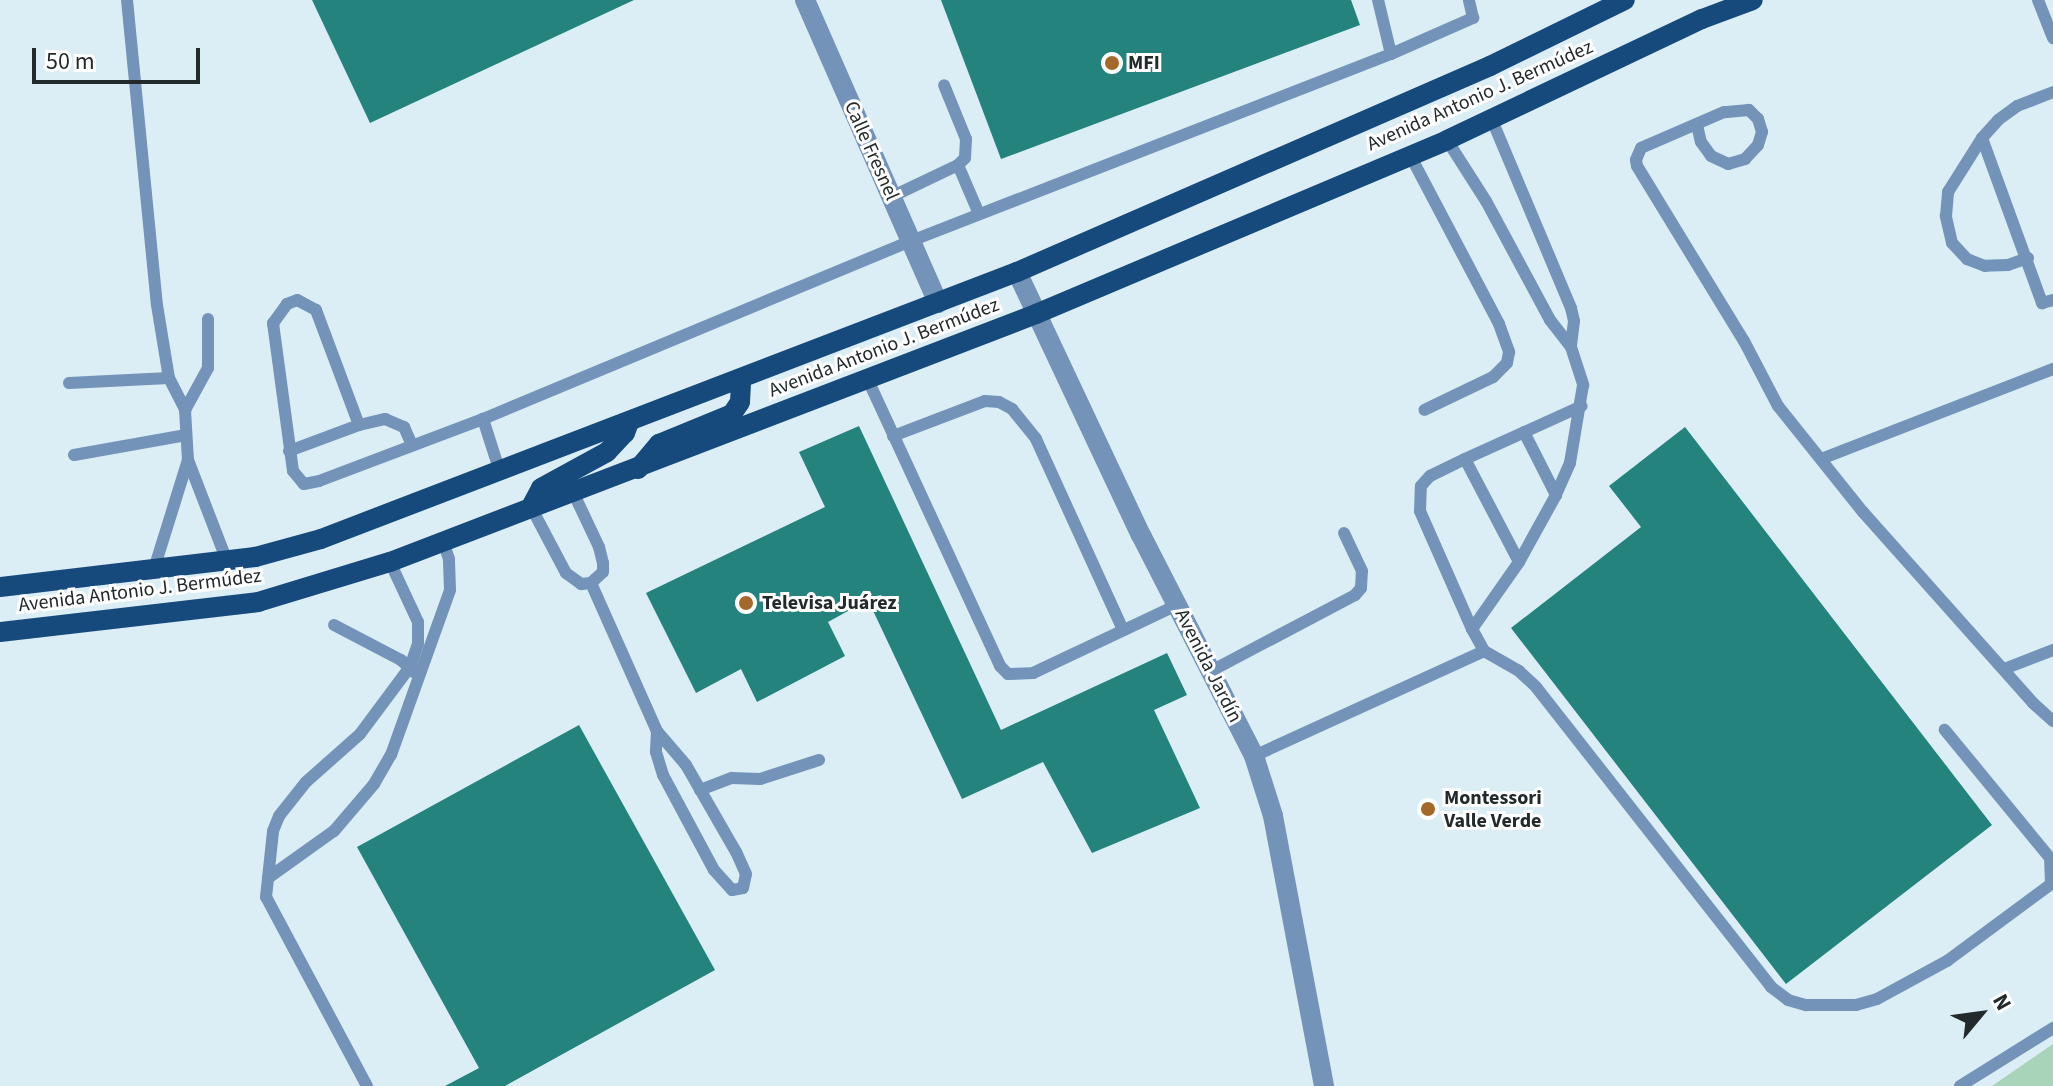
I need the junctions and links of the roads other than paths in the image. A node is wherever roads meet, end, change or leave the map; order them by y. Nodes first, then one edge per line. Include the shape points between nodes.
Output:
1 (127, 0) edge
2 (805, 0) edge
3 (1378, 0) edge
4 (1469, 0) edge
5 (1625, 0) edge
6 (1753, 0) edge
7 (2038, 0) edge
8 (2053, 38) edge
9 (1391, 54) junction
10 (944, 85) dead end
11 (2053, 92) edge
12 (1492, 120) junction
13 (1697, 125) junction
14 (1982, 138) junction
15 (1447, 140) junction
16 (1410, 155) junction
17 (958, 165) junction
18 (891, 197) junction
19 (979, 214) junction
20 (911, 241) junction
21 (2028, 258) junction
22 (1017, 272) junction
23 (2053, 300) edge
24 (938, 303) junction
25 (1036, 314) junction
26 (208, 319) dead end
27 (1571, 347) junction
28 (2053, 369) edge
29 (169, 378) junction
30 (741, 380) junction
31 (868, 380) junction
32 (69, 383) dead end
33 (1582, 406) junction
34 (185, 410) junction
35 (1424, 410) dead end
36 (483, 419) junction
37 (629, 422) junction
38 (359, 425) junction
39 (1524, 432) junction
40 (186, 435) junction
41 (893, 436) junction
42 (412, 445) junction
43 (289, 451) junction
44 (74, 455) dead end
45 (1465, 459) junction
46 (1821, 459) junction
47 (188, 460) junction
48 (638, 469) junction
49 (500, 472) junction
50 (573, 492) junction
51 (1556, 495) junction
52 (531, 507) junction
53 (1344, 533) dead end
54 (443, 542) junction
55 (227, 561) junction
56 (390, 562) junction
57 (1519, 562) junction
58 (154, 569) junction
59 (591, 583) junction
60 (0, 587) edge
61 (1177, 605) junction
62 (334, 625) dead end
63 (1472, 629) junction
64 (1123, 630) junction
65 (0, 632) edge
66 (2053, 650) edge
67 (1484, 651) junction
68 (410, 667) junction
69 (2004, 669) junction
70 (1211, 671) junction
71 (419, 679) junction
72 (2053, 721) edge
73 (1945, 730) dead end
74 (657, 731) junction
75 (1254, 756) junction
76 (819, 760) dead end
77 (700, 790) junction
78 (268, 878) junction
79 (2053, 1028) edge
80 (367, 1086) edge
81 (1324, 1086) edge
82 (1960, 1086) edge

1 - 29 lane
2 - 18 street, Calle Fresnel
3 - 9 lane
4 - 9 lane via 1473,18
5 - 22 main road, Avenida Antonio J. Bermúdez via 1490,66
6 - 12 main road, Avenida Antonio J. Bermúdez via 1702,19
7 - 8 lane
9 - 19 lane
10 - 17 lane via 966,139 965,158
11 - 14 lane via 2017,106
12 - 15 main road, Avenida Antonio J. Bermúdez
12 - 27 lane via 1571,308
13 - 13 lane via 1711,156 1728,164 1745,159 1762,132 1749,110
13 - 46 lane via 1641,148 1637,166 1778,406
14 - 21 lane
14 - 21 lane via 1948,192 1952,243 1967,259 1985,266
15 - 16 main road, Avenida Antonio J. Bermúdez
15 - 27 lane via 1550,320
16 - 25 main road, Avenida Antonio J. Bermúdez
16 - 35 lane via 1509,352 1507,363 1493,377
17 - 18 lane
17 - 19 lane
18 - 20 street, Calle Fresnel
19 - 20 lane
20 - 24 street, Calle Fresnel
20 - 36 lane
21 - 23 lane via 2042,303
22 - 24 main road, Avenida Antonio J. Bermúdez
22 - 25 street, Avenida Jardín
24 - 30 main road, Avenida Antonio J. Bermúdez
25 - 31 main road, Avenida Antonio J. Bermúdez
25 - 61 street, Avenida Jardín
26 - 34 lane via 208,368
27 - 33 lane via 1583,385
28 - 46 lane
29 - 32 lane
29 - 34 lane
30 - 37 main road, Avenida Antonio J. Bermúdez
30 - 48 main road via 740,402 732,414 659,444
31 - 41 lane
31 - 48 main road, Avenida Antonio J. Bermúdez
33 - 39 lane
33 - 51 lane via 1570,463
34 - 40 lane
36 - 42 lane
36 - 49 lane
37 - 49 main road, Avenida Antonio J. Bermúdez
37 - 52 main road via 607,452 541,488
38 - 42 lane via 391,420 404,427
38 - 43 lane
38 - 43 lane via 322,320 311,305 297,300 280,309 273,323
39 - 45 lane
39 - 51 lane
40 - 44 lane
40 - 47 lane
41 - 64 lane via 985,401 1012,409 1036,439
41 - 64 lane via 1008,674 1033,673
42 - 43 lane via 311,484 297,479
45 - 57 lane
45 - 63 lane via 1430,476 1418,499
46 - 69 lane
47 - 55 lane
47 - 58 lane
48 - 50 main road, Avenida Antonio J. Bermúdez
49 - 55 main road, Avenida Antonio J. Bermúdez via 321,539
50 - 52 main road, Avenida Antonio J. Bermúdez
50 - 59 lane via 603,563 603,572
51 - 57 lane
52 - 54 main road, Avenida Antonio J. Bermúdez
52 - 59 lane via 566,573 581,584
53 - 70 lane via 1362,571 1355,595
54 - 56 main road, Avenida Antonio J. Bermúdez
54 - 71 lane via 450,590
55 - 58 main road, Avenida Antonio J. Bermúdez
56 - 65 main road, Avenida Antonio J. Bermúdez via 258,602
56 - 68 lane via 418,622
57 - 63 lane
58 - 60 main road, Avenida Antonio J. Bermúdez
59 - 74 lane
61 - 64 lane
61 - 70 street, Avenida Jardín
62 - 68 lane
63 - 67 lane
66 - 69 lane
67 - 73 lane via 1536,687 1771,987 1806,1005 1856,1005 1887,994 1947,961 2051,884 2050,858
67 - 75 lane
68 - 71 lane
68 - 78 lane via 360,734 306,782 279,816
69 - 72 lane
70 - 75 street, Avenida Jardín
71 - 78 lane via 374,784 334,831
74 - 77 lane via 678,753
74 - 77 lane via 663,775 714,870 738,890 746,883 742,864
75 - 81 street, Avenida Jardín via 1273,816
76 - 77 lane via 760,779 732,778
78 - 80 lane via 266,897
79 - 82 lane

